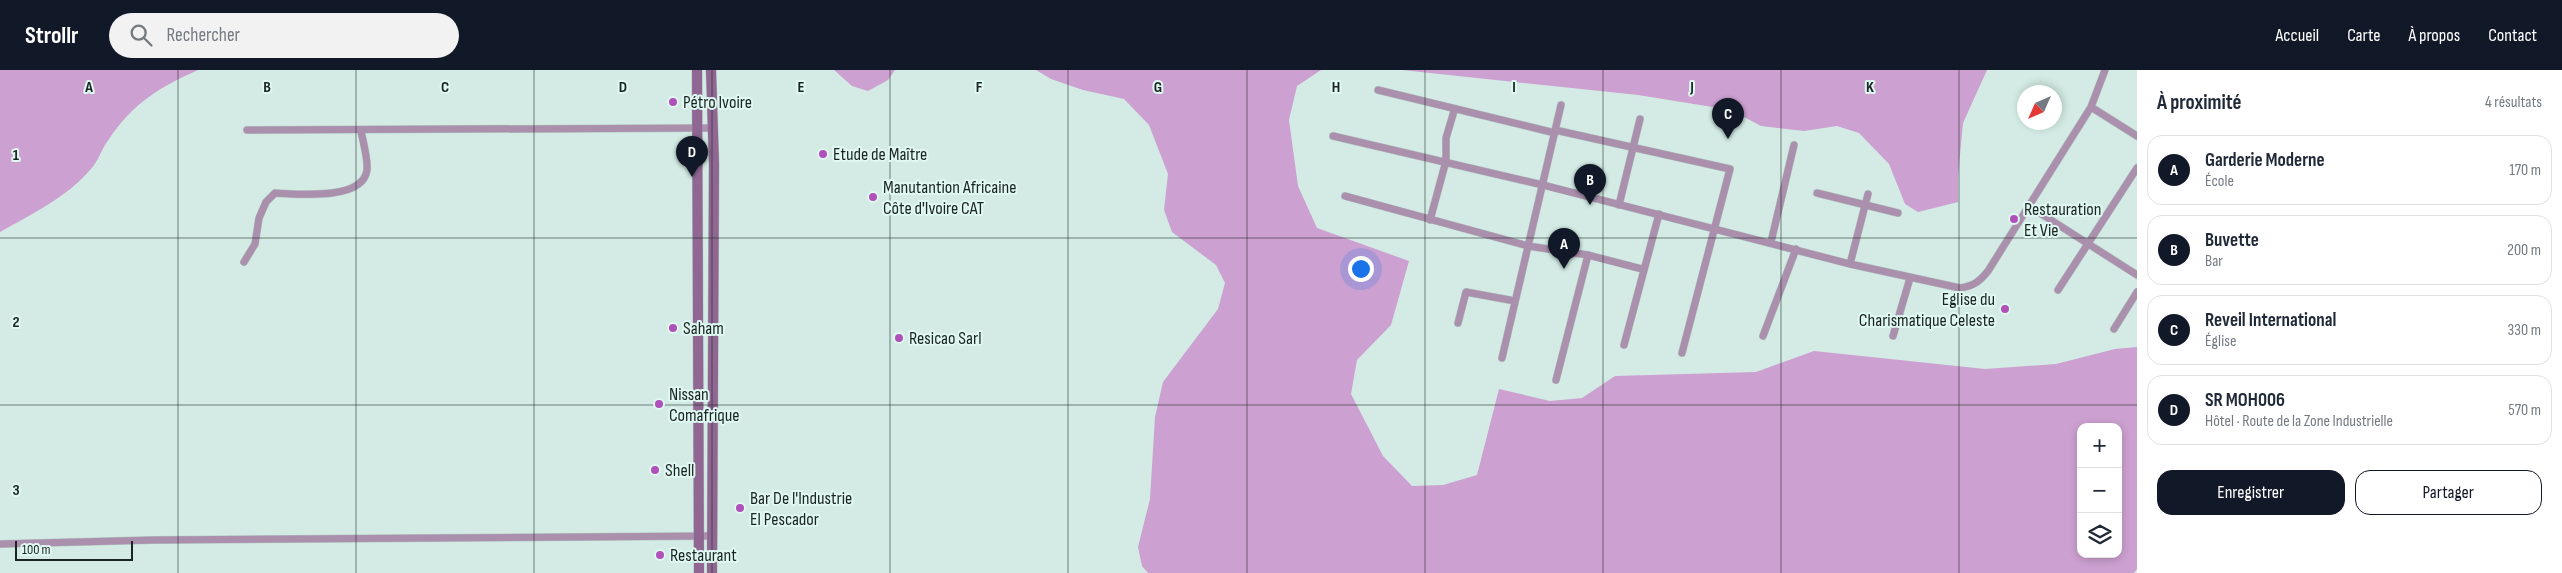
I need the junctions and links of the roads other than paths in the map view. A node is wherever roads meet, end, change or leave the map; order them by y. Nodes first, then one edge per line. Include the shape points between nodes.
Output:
1 (697, 70) edge
2 (711, 70) edge
3 (2106, 70) edge
4 (1378, 90) dead end
5 (1562, 104) dead end
6 (2091, 107) junction
7 (1454, 111) junction
8 (1640, 119) dead end
9 (697, 128) junction
10 (713, 128) junction
11 (247, 130) dead end
12 (361, 131) junction
13 (1555, 131) junction
14 (1333, 136) dead end
15 (2137, 136) edge
16 (1794, 145) dead end
17 (1632, 147) junction
18 (1446, 161) junction
19 (2137, 168) edge
20 (1542, 185) junction
21 (1817, 193) dead end
22 (1868, 194) dead end
23 (1345, 196) dead end
24 (1619, 205) junction
25 (1865, 205) junction
26 (2029, 206) junction
27 (1898, 213) dead end
28 (1658, 214) junction
29 (1430, 220) junction
30 (1714, 229) junction
31 (1770, 242) junction
32 (2088, 244) junction
33 (1528, 246) junction
34 (1796, 249) junction
35 (1588, 255) junction
36 (244, 262) dead end
37 (1850, 264) junction
38 (1642, 269) junction
39 (2137, 275) edge
40 (1910, 278) junction
41 (2058, 290) dead end
42 (2137, 292) edge
43 (1515, 301) junction
44 (1458, 324) dead end
45 (2114, 329) dead end
46 (1763, 336) dead end
47 (1893, 336) dead end
48 (1624, 345) dead end
49 (1682, 353) dead end
50 (1502, 358) dead end
51 (1556, 380) dead end
52 (698, 536) junction
53 (712, 536) junction
54 (0, 544) edge
55 (699, 573) edge
56 (712, 573) edge

1 - 9 main road
2 - 10 main road
3 - 6 street
4 - 7 street
5 - 13 street
6 - 15 street
6 - 26 street
7 - 13 street
7 - 18 street via 1446,138
8 - 17 street
9 - 10 street
9 - 12 street
9 - 52 main road
10 - 53 main road
11 - 12 street
12 - 36 street via 367,170 362,182 342,192 276,193 266,202 255,231 255,244
13 - 17 street
13 - 20 street
14 - 18 street
16 - 31 street
17 - 24 street
17 - 30 street via 1730,169
18 - 20 street
18 - 29 street
19 - 32 street
20 - 24 street
20 - 33 street
21 - 25 street
22 - 25 street
23 - 29 street
24 - 28 street
25 - 27 street
25 - 37 street
26 - 32 street
26 - 40 street via 1980,282 1960,288
28 - 30 street
28 - 38 street
29 - 33 street
30 - 31 street
30 - 49 street
31 - 34 street
32 - 39 street
32 - 41 street
33 - 35 street
33 - 43 street
34 - 37 street
34 - 46 street
35 - 38 street
35 - 51 street
37 - 40 street
38 - 48 street
40 - 47 street
42 - 45 street
43 - 44 street via 1466,292
43 - 50 street
52 - 53 street
52 - 54 street
52 - 55 main road
53 - 56 main road

